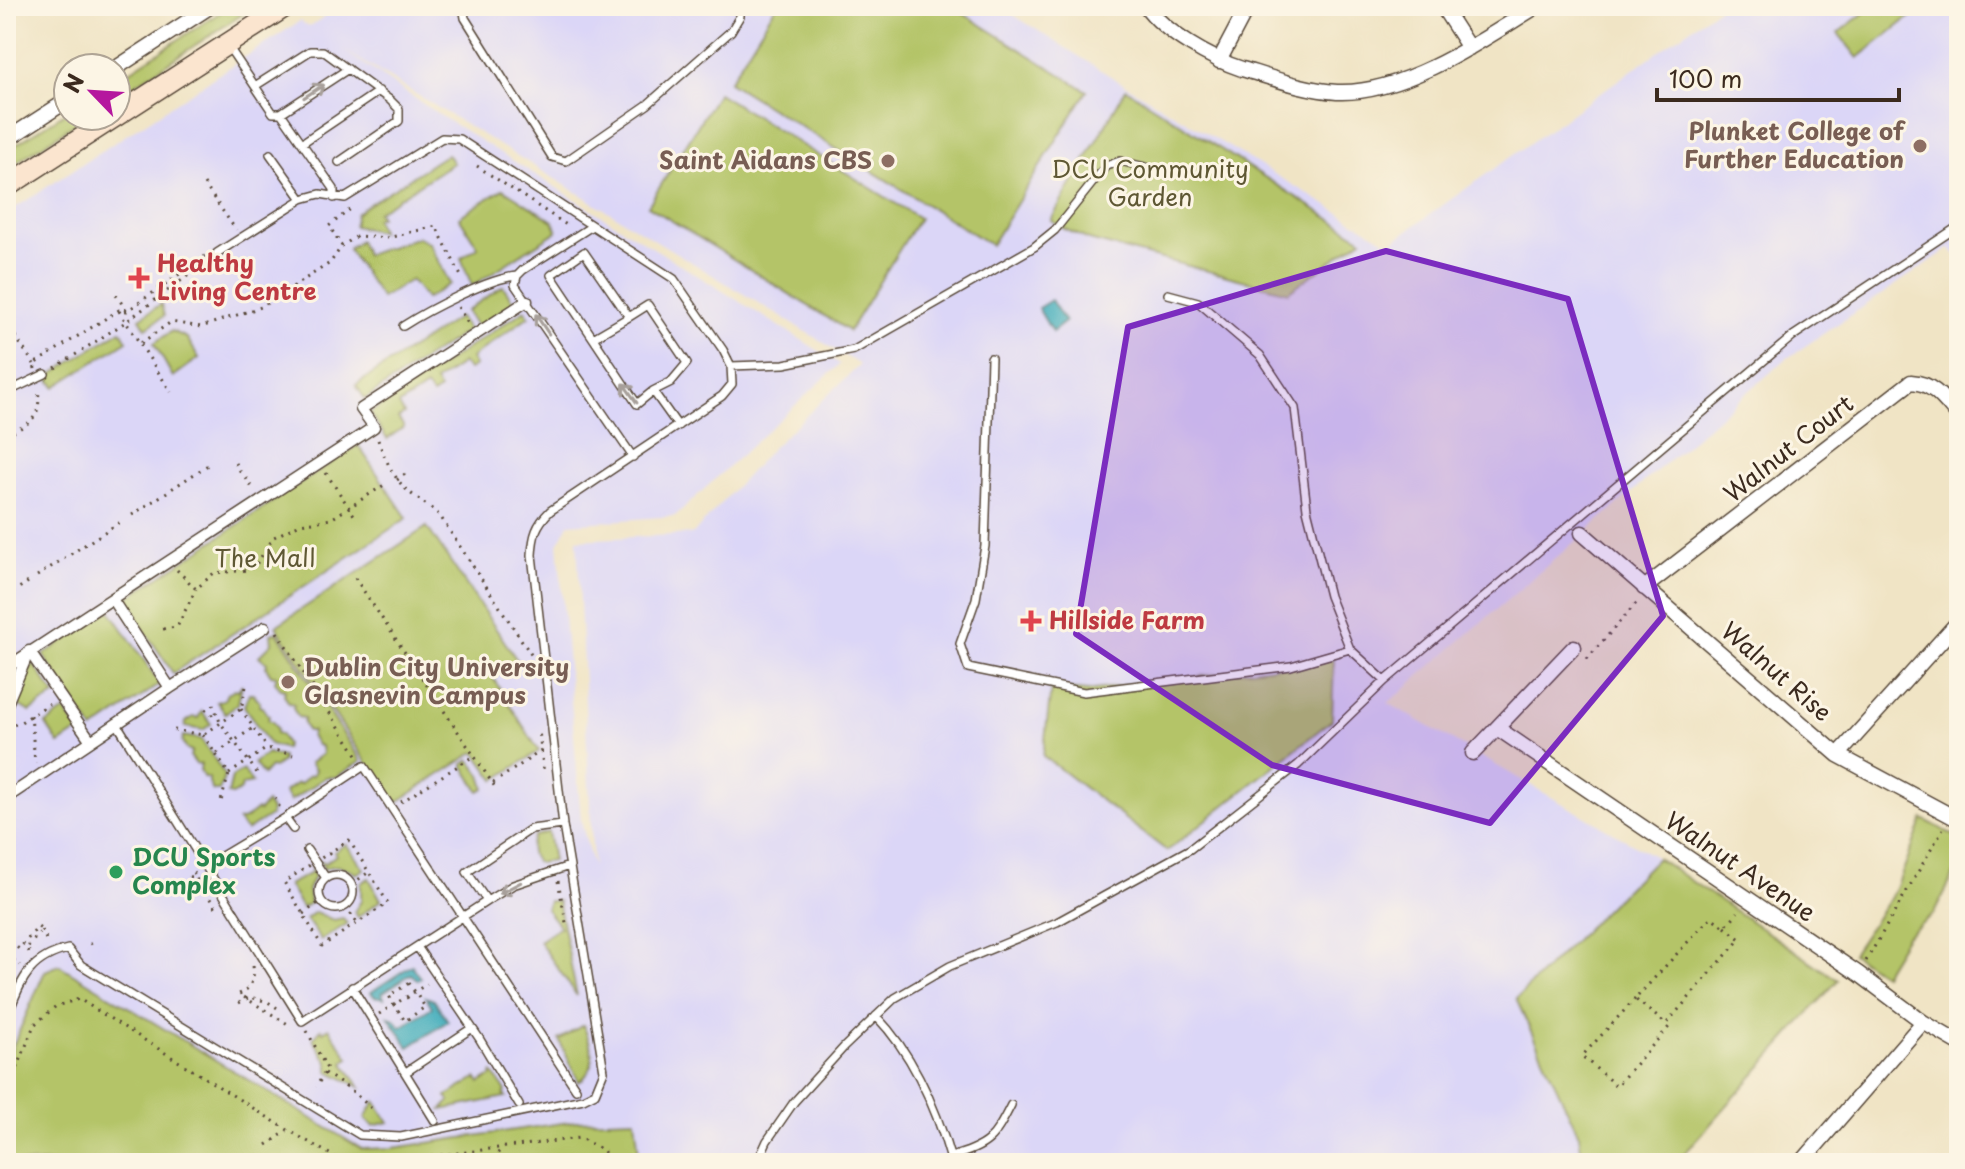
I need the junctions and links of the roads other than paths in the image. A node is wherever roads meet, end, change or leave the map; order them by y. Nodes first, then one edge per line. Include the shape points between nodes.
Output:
1 (211, 6) edge
2 (286, 6) edge
3 (463, 6) edge
4 (740, 6) edge
5 (1146, 6) edge
6 (1248, 6) edge
7 (1442, 6) edge
8 (1537, 6) edge
9 (227, 44) junction
10 (1469, 48) junction
11 (132, 58) edge
12 (1219, 61) junction
13 (348, 69) junction
14 (255, 86) junction
15 (379, 91) junction
16 (52, 110) edge
17 (281, 113) junction
18 (6, 140) edge
19 (302, 143) junction
20 (270, 154) dead end
21 (339, 162) dead end
22 (1167, 172) dead end
23 (6, 187) edge
24 (334, 198) junction
25 (302, 199) junction
26 (592, 226) junction
27 (1959, 226) edge
28 (215, 252) road end
29 (517, 276) junction
30 (1168, 294) dead end
31 (527, 301) junction
32 (629, 317) junction
33 (403, 326) dead end
34 (593, 338) junction
35 (6, 357) edge
36 (991, 358) dead end
37 (731, 366) junction
38 (41, 376) road end
39 (653, 391) junction
40 (6, 393) edge
41 (1959, 417) edge
42 (678, 426) junction
43 (633, 457) junction
44 (1582, 533) dead end
45 (1642, 594) junction
46 (112, 599) junction
47 (1959, 621) edge
48 (269, 627) road end
49 (1574, 647) dead end
50 (1350, 649) junction
51 (29, 651) junction
52 (6, 668) edge
53 (1385, 681) junction
54 (170, 688) junction
55 (6, 706) edge
56 (117, 724) junction
57 (1497, 728) junction
58 (91, 741) junction
59 (1473, 753) dead end
60 (1838, 755) junction
61 (6, 798) edge
62 (285, 818) junction
63 (1952, 823) edge
64 (563, 825) junction
65 (293, 829) dead end
66 (307, 850) dead end
67 (205, 866) junction
68 (569, 866) junction
69 (326, 878) junction
70 (487, 901) junction
71 (463, 916) junction
72 (418, 948) junction
73 (352, 987) junction
74 (876, 1016) junction
75 (6, 1019) edge
76 (1923, 1022) junction
77 (472, 1028) junction
78 (1959, 1043) edge
79 (406, 1072) junction
80 (576, 1089) dead end
81 (519, 1105) dead end
82 (1011, 1105) dead end
83 (435, 1121) dead end
84 (951, 1160) edge
85 (757, 1163) edge
86 (1801, 1163) edge

1 - 11 street
2 - 9 main road
3 - 4 lane via 465,18 552,157 566,161 647,105 731,31
5 - 12 street
6 - 12 street
7 - 10 street
8 - 10 street
9 - 14 lane
9 - 23 main road
10 - 12 street via 1396,83 1339,92 1287,83
13 - 14 lane via 323,51 310,51
13 - 15 lane
17 -> 13 lane
14 - 17 lane via 273,113
15 - 19 lane
15 - 21 lane via 399,109 399,121
16 - 18 street
17 - 19 lane
19 - 24 lane via 334,189
20 - 25 lane
22 - 37 lane via 1120,161 1106,166 1055,230 1034,247 854,350 784,364
24 - 25 lane via 320,194
24 - 26 lane via 345,198 442,138 459,139
25 - 28 lane
26 - 29 lane
26 - 37 lane via 674,279
27 - 53 lane via 1793,336
29 - 31 lane via 515,285
29 - 33 lane via 502,277
30 - 50 lane via 1198,302 1260,355 1295,408 1307,509 1329,596
43 -> 31 lane
31 - 46 street via 361,409 374,427
32 - 34 lane
32 - 34 lane via 584,252 551,275
32 - 39 lane via 648,305 687,363 671,382
39 -> 34 lane via 637,404
35 - 40 lane
36 - 50 lane via 985,546 976,599 960,644 968,668 1084,692 1291,666
37 - 42 lane via 732,384 722,396
38 - 40 lane
39 - 42 lane
41 - 45 street, Walnut Court via 1936,391 1911,382
42 - 43 lane
43 - 64 lane via 550,511 536,524 533,538
44 - 45 street, Walnut Rise
45 - 60 street, Walnut Rise
46 - 51 street
46 - 54 street
47 - 60 street
48 - 54 street
49 - 57 street
50 - 53 lane
51 - 52 street
51 - 55 street
51 - 58 street
53 - 74 lane via 1298,765 1190,849 1057,922 950,966 895,998
54 - 56 street
56 - 58 street
56 - 67 lane
57 - 59 street
57 - 76 street, Walnut Avenue
58 - 61 street
60 - 63 street, Walnut Rise
62 - 65 lane
62 - 67 lane
62 - 71 lane via 364,766
64 - 68 lane
64 - 70 lane via 531,829 467,872
66 - 69 lane
67 - 73 lane via 302,1021
68 -> 70 lane via 513,885
68 - 75 lane via 604,1071 595,1093 583,1099 401,1137 360,1135 81,965 68,949 38,960 22,980
69 - 69 lane via 340,875 352,884 354,896 346,907 335,910 321,901 320,886
70 - 71 lane
71 - 72 lane
71 - 80 lane
72 - 73 lane
72 - 77 lane
73 - 79 lane
74 - 84 lane via 894,1033 914,1066
74 - 85 lane via 794,1102
76 - 78 street, Walnut Avenue
76 - 86 street
77 - 79 lane
77 - 81 lane
79 - 83 lane
82 - 84 lane via 992,1140

